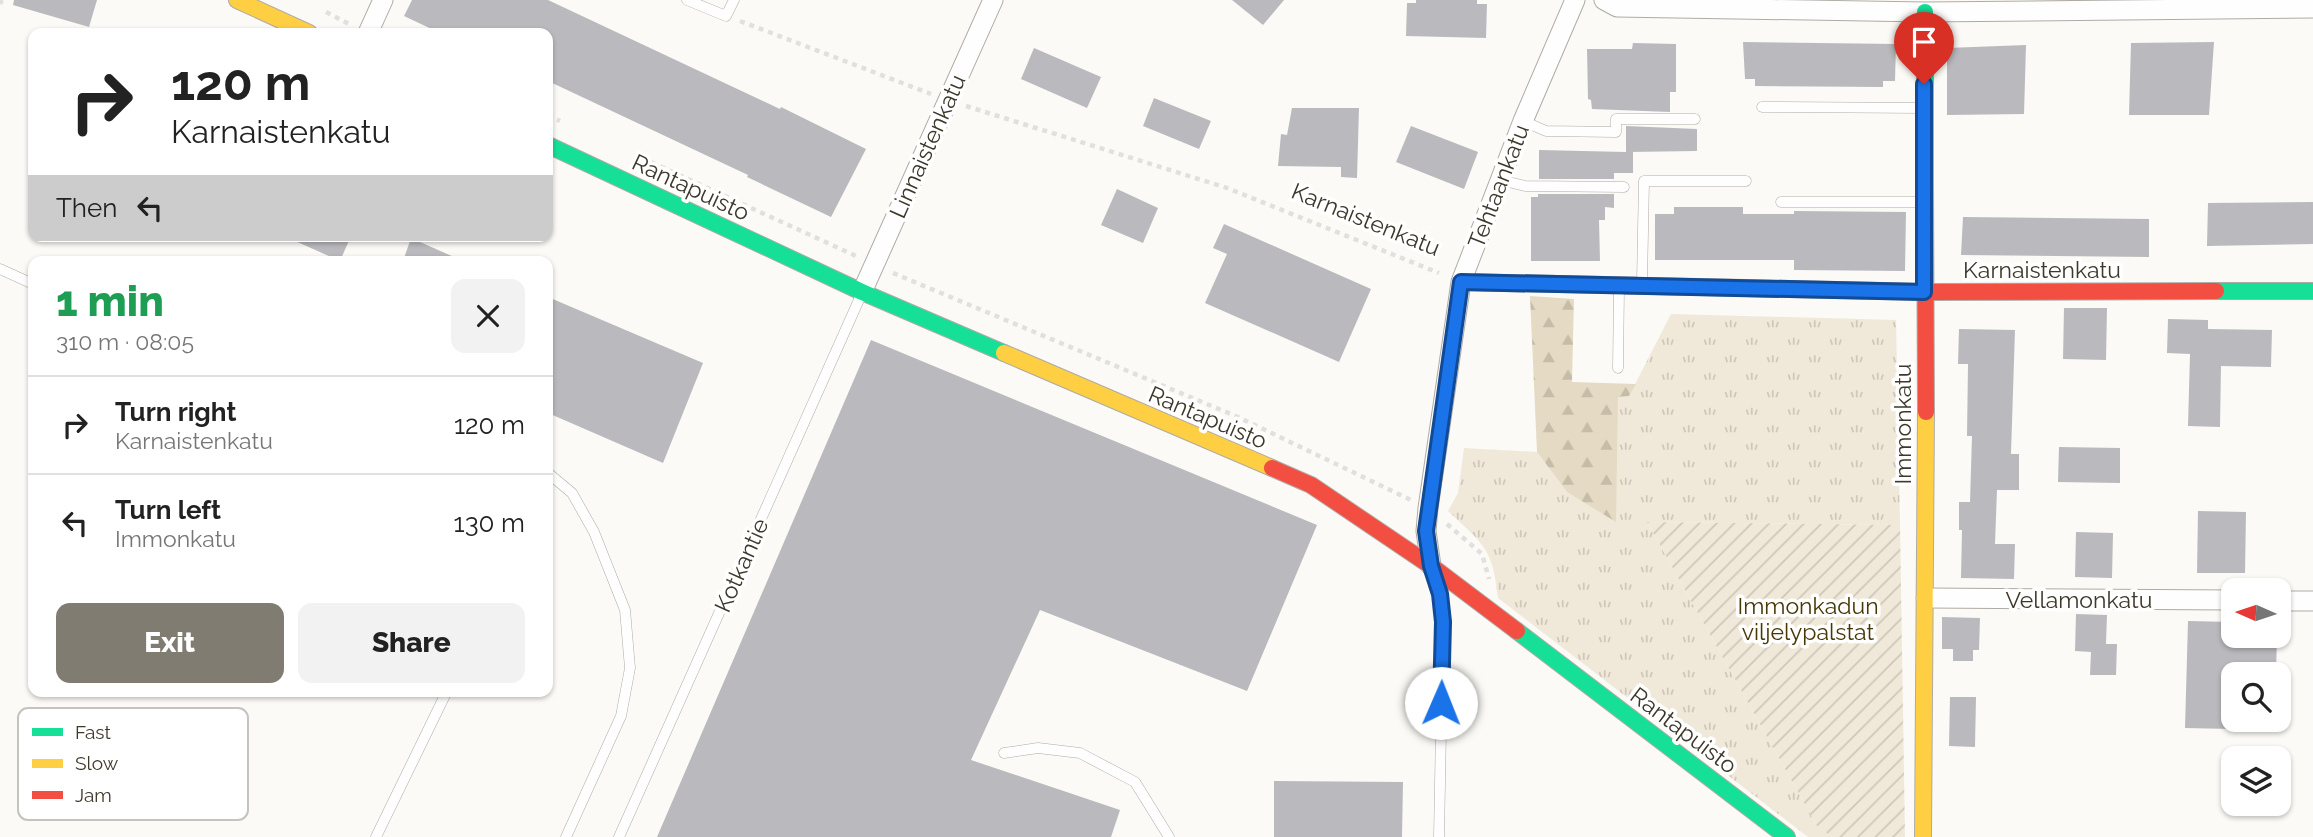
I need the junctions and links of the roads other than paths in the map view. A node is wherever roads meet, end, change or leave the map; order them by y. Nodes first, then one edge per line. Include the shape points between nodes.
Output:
1 (237, 0) edge
2 (383, 0) edge
3 (687, 0) edge
4 (734, 0) edge
5 (993, 0) edge
6 (1575, 0) edge
7 (1604, 0) edge
8 (2313, 8) edge
9 (1925, 12) junction
10 (298, 28) edge
11 (370, 28) edge
12 (1762, 107) dead end
13 (1924, 108) junction
14 (1695, 119) dead end
15 (1523, 121) junction
16 (553, 147) edge
17 (1500, 180) junction
18 (1746, 181) dead end
19 (1624, 187) dead end
20 (1781, 202) dead end
21 (1924, 202) junction
22 (0, 269) edge
23 (28, 282) edge
24 (1461, 282) junction
25 (1619, 286) junction
26 (1642, 286) junction
27 (2313, 291) edge
28 (862, 292) junction
29 (1924, 292) junction
30 (1618, 368) dead end
31 (553, 477) edge
32 (1431, 566) junction
33 (1926, 598) junction
34 (2221, 600) edge
35 (2291, 601) edge
36 (2313, 601) edge
37 (444, 697) edge
38 (1004, 753) dead end
39 (376, 837) edge
40 (566, 837) edge
41 (620, 837) edge
42 (1168, 837) edge
43 (1439, 837) edge
44 (1787, 837) edge
45 (1923, 837) edge

1 - 10 street
2 - 11 street
3 - 4 lane via 726,16
5 - 28 street, Linnaistenkatu
6 - 15 street, Tehtaankatu
7 - 9 street via 1617,7
8 - 9 street
9 - 13 street, Immonkatu
12 - 13 lane
13 - 21 street, Immonkatu
14 - 15 lane via 1616,119 1616,132 1546,131
15 - 17 street, Tehtaankatu
16 - 28 street, Rantapuisto
17 - 19 lane via 1525,186
17 - 24 street, Tehtaankatu
18 - 26 lane via 1644,181
20 - 21 lane
21 - 29 street, Immonkatu
22 - 23 lane
24 - 25 street, Karnaistenkatu
24 - 32 street, Tehtaankatu via 1428,508
25 - 26 street, Karnaistenkatu
25 - 30 lane
26 - 29 street, Karnaistenkatu
27 - 29 street, Karnaistenkatu
28 - 32 street, Rantapuisto via 1311,485
28 - 41 lane, Kotkantie
29 - 33 street, Immonkatu
31 - 40 lane via 572,493 594,532 625,610 631,668 621,716
32 - 43 lane, Tehtaankatu via 1443,622
32 - 44 street, Rantapuisto
33 - 34 street, Vellamonkatu
33 - 45 street, Immonkatu
35 - 36 street
37 - 39 lane
38 - 42 lane via 1038,748 1080,753 1135,782

